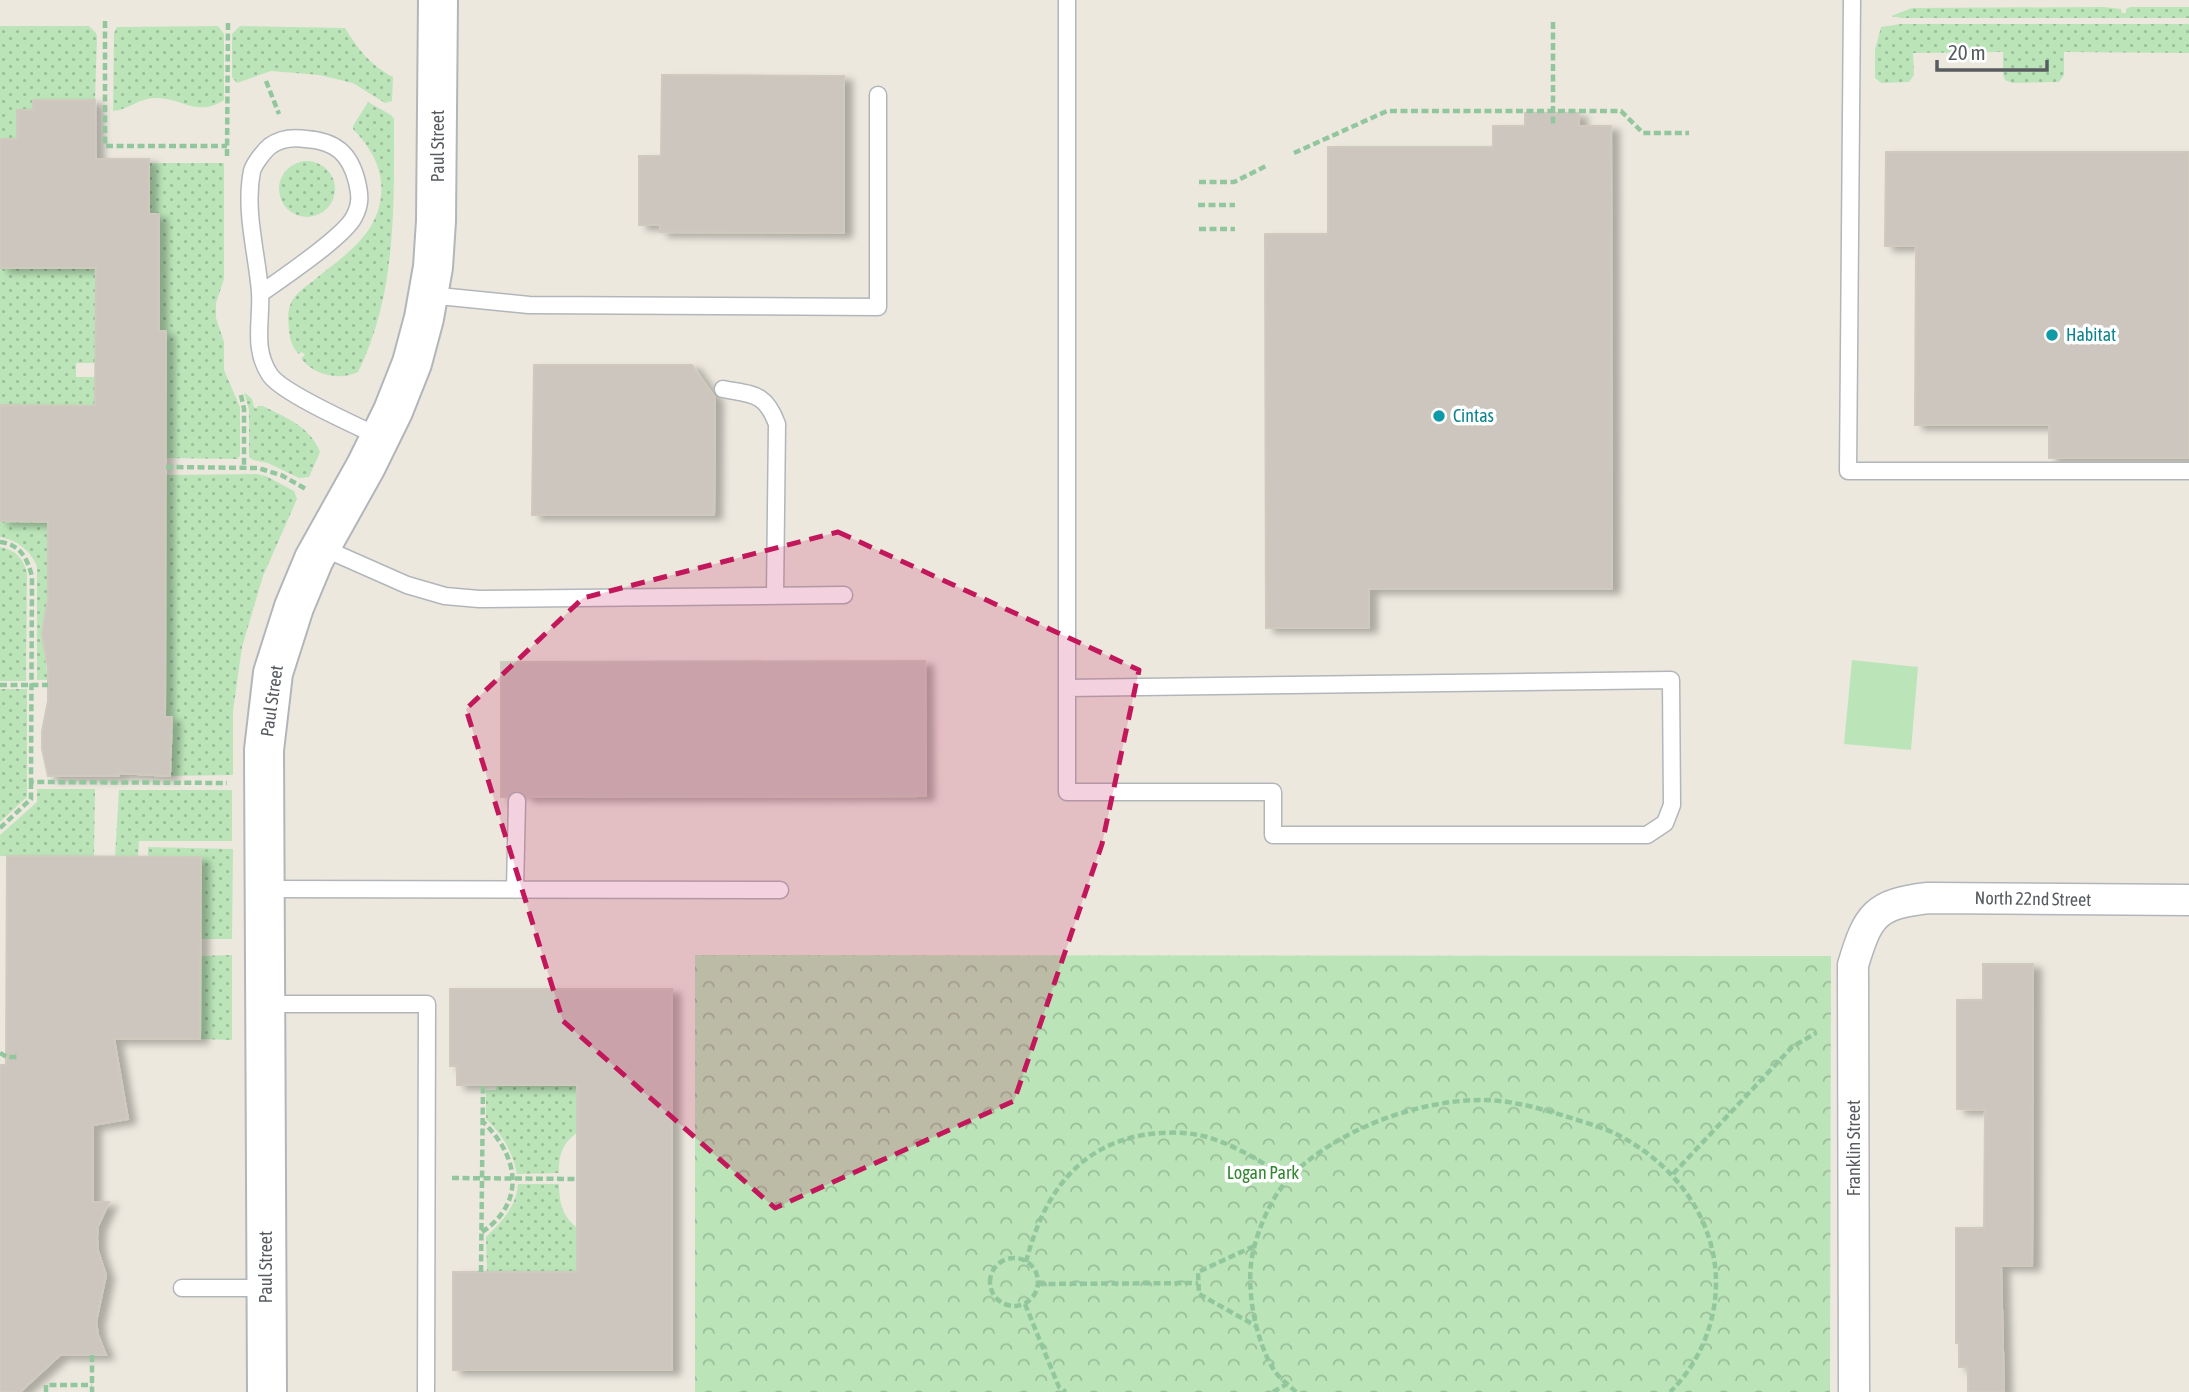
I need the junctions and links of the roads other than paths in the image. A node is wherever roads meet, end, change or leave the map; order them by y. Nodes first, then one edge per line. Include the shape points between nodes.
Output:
1 (438, 0) edge
2 (1067, 0) edge
3 (1852, 0) edge
4 (878, 95) dead end
5 (260, 294) junction
6 (429, 295) junction
7 (723, 389) dead end
8 (380, 437) junction
9 (2189, 471) edge
10 (321, 547) junction
11 (844, 595) dead end
12 (775, 596) junction
13 (1067, 688) junction
14 (517, 801) dead end
15 (265, 889) junction
16 (515, 890) junction
17 (780, 890) dead end
18 (2189, 901) edge
19 (1878, 911) joint
20 (266, 1004) junction
21 (182, 1288) dead end
22 (266, 1288) junction
23 (267, 1392) edge
24 (426, 1392) edge
25 (1854, 1392) edge

1 - 6 street, Paul Street via 437,211
2 - 13 lane
3 - 9 lane via 1848,471
4 - 6 lane via 878,307 529,305
5 - 5 lane via 250,199 252,168 271,146 289,137 324,140 342,151 353,166 360,200 353,220
5 - 8 lane via 257,328 261,355 271,376 289,391
6 - 8 street, Paul Street via 412,363
7 - 12 lane via 757,396 771,407 777,424
8 - 10 street, Paul Street
10 - 12 lane via 445,596
10 - 15 street, Paul Street via 294,607 273,673 264,750
11 - 12 lane
13 - 13 lane via 1671,680 1672,805 1665,823 1647,835 1273,835 1273,792 1067,792
14 - 16 lane
15 - 16 lane
15 - 20 street, Paul Street
16 - 17 lane
18 - 19 street, North 22nd Street via 1928,898 1900,901
19 - 25 street, Franklin Street via 1862,936 1853,965
20 - 22 street, Paul Street
20 - 24 lane via 427,1004
21 - 22 lane
22 - 23 street, Paul Street

